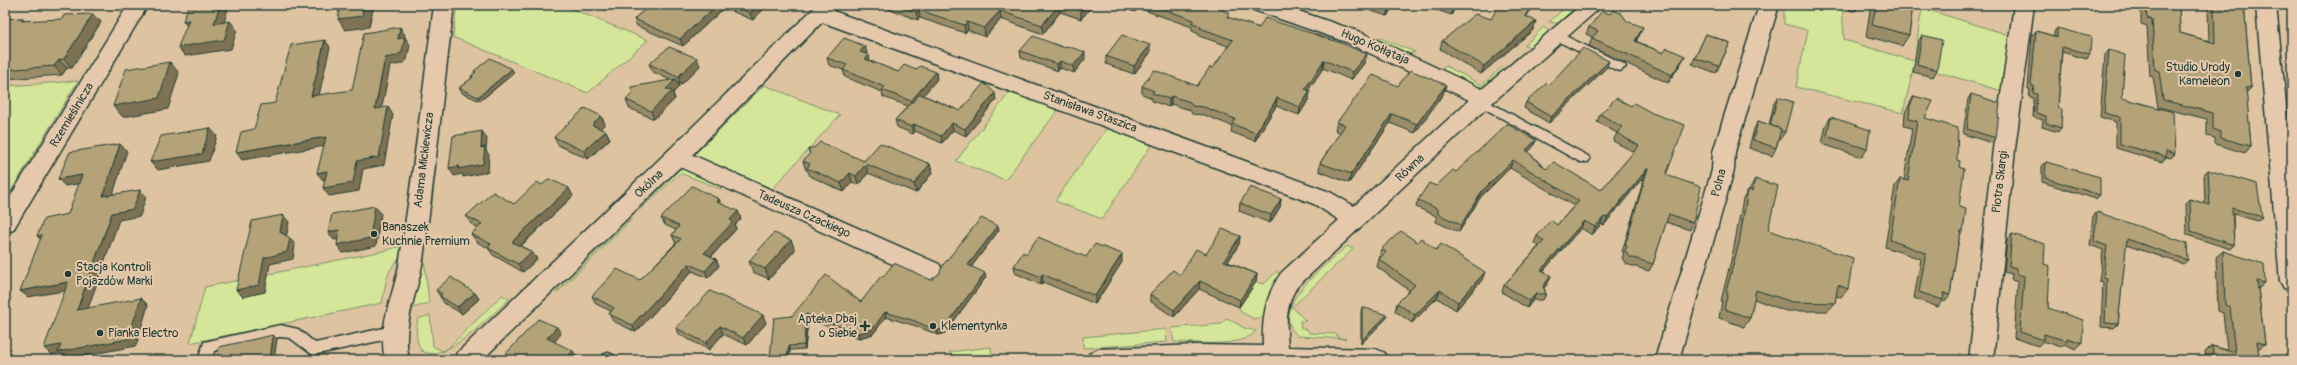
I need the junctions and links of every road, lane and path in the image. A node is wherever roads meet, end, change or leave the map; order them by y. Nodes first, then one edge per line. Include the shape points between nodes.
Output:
1 (138, 5) edge
2 (444, 5) edge
3 (1261, 5) edge
4 (1593, 5) edge
5 (1769, 5) edge
6 (2024, 5) edge
7 (2266, 5) edge
8 (825, 9) edge
9 (1557, 36) junction
10 (1620, 67) dead end
11 (1483, 100) junction
12 (677, 156) junction
13 (1584, 159) dead end
14 (2287, 170) edge
15 (1356, 218) junction
16 (5, 224) edge
17 (931, 271) dead end
18 (2292, 281) edge
19 (393, 332) junction
20 (1276, 356) junction
21 (206, 360) edge
22 (396, 360) edge
23 (466, 360) edge
24 (1099, 360) edge
25 (1376, 360) edge
26 (1669, 360) edge
27 (1981, 360) edge

1 - 16 street, Rzemieślnicza
2 - 19 street, Adama Mickiewicza via 409,273
3 - 11 street, Hugo Kołłątaja via 1353,37 1447,80
4 - 9 street, Równa
5 - 26 street, Polna via 1724,152 1723,170 1668,356
6 - 27 street, Piotra Skargi via 2004,149
7 - 14 street
8 - 12 street, Okólna
8 - 15 street, Stanisława Staszica via 1322,198
9 - 10 lane
9 - 11 street, Równa
11 - 13 lane
11 - 15 street, Równa
12 - 17 street, Tadeusza Czackiego
12 - 23 street, Okólna
14 - 18 street
15 - 20 street, Równa via 1281,290 1275,304
19 - 21 lane via 313,348 293,333 280,331 209,346
19 - 22 street, Adama Mickiewicza
20 - 24 street via 1196,355
20 - 25 street

